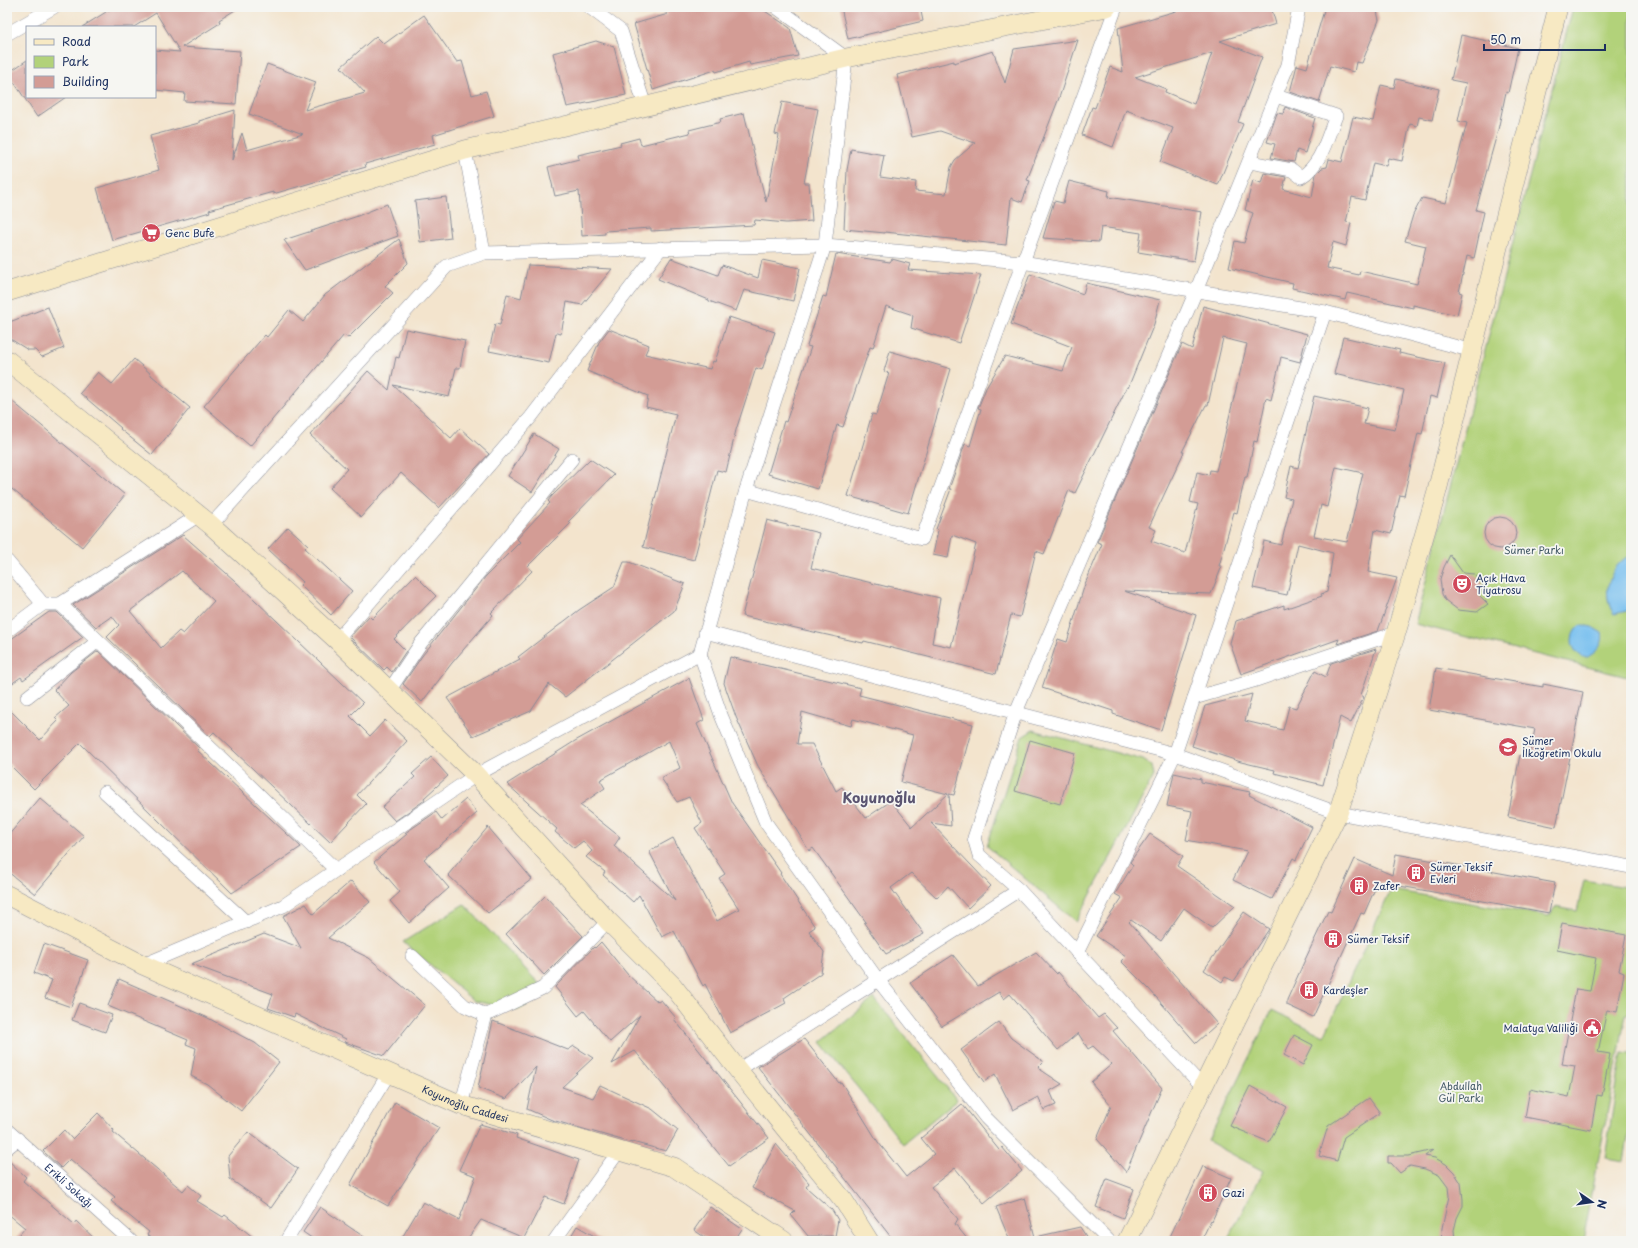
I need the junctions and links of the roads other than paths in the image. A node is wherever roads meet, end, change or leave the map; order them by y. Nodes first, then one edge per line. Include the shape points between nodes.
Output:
1 (54, 7) edge
2 (589, 7) edge
3 (776, 7) edge
4 (1107, 7) edge
5 (1116, 7) edge
6 (1299, 7) edge
7 (1558, 7) edge
8 (7, 34) edge
9 (846, 58) junction
10 (1276, 96) junction
11 (645, 106) junction
12 (465, 150) junction
13 (1250, 162) junction
14 (825, 245) junction
15 (661, 248) junction
16 (484, 253) junction
17 (1022, 262) junction
18 (1196, 291) junction
19 (7, 292) edge
20 (1325, 312) junction
21 (1473, 350) junction
22 (7, 360) edge
23 (572, 459) dead end
24 (746, 490) junction
25 (205, 520) junction
26 (7, 561) edge
27 (43, 604) junction
28 (60, 604) junction
29 (7, 631) edge
30 (705, 632) junction
31 (1396, 633) junction
32 (337, 640) junction
33 (98, 641) junction
34 (700, 654) junction
35 (389, 691) junction
36 (27, 696) dead end
37 (1194, 698) junction
38 (1016, 712) junction
39 (1175, 754) junction
40 (476, 775) junction
41 (105, 792) dead end
42 (1338, 813) junction
43 (1631, 866) edge
44 (336, 870) junction
45 (1019, 890) junction
46 (7, 895) edge
47 (608, 921) junction
48 (246, 922) junction
49 (1077, 953) junction
50 (412, 956) dead end
51 (143, 965) junction
52 (878, 980) junction
53 (486, 1015) junction
54 (738, 1070) junction
55 (389, 1072) junction
56 (1203, 1087) junction
57 (461, 1105) junction
58 (7, 1130) edge
59 (18, 1139) junction
60 (7, 1148) edge
61 (619, 1151) junction
62 (131, 1241) edge
63 (286, 1241) edge
64 (554, 1241) edge
65 (784, 1241) edge
66 (869, 1241) edge
67 (1109, 1241) edge
68 (1127, 1241) edge

1 - 8 street
2 - 11 street via 621,31
3 - 9 street
4 - 9 street
5 - 17 street
6 - 10 street via 1288,65
7 - 21 street
9 - 11 street
9 - 14 street
10 - 13 street
10 - 13 street via 1336,116 1317,162 1301,177 1292,170
11 - 12 street
12 - 16 street
12 - 19 street
13 - 18 street
14 - 15 street
14 - 17 street
14 - 24 street
15 - 16 street
15 - 32 street via 531,417
16 - 25 street via 446,266
17 - 18 street
17 - 24 street via 922,539
18 - 20 street
18 - 38 street
20 - 21 street
20 - 37 street
21 - 31 street via 1437,491
22 - 25 street
23 - 35 street via 421,643
24 - 30 street
25 - 28 street
25 - 32 street
26 - 27 street
27 - 28 street
27 - 29 street
28 - 33 street
30 - 34 street
30 - 38 street
31 - 37 street
31 - 42 street
32 - 35 street
33 - 36 street
33 - 44 street
34 - 40 street
34 - 52 street via 721,715 766,823
35 - 40 street
37 - 39 street
38 - 39 street
38 - 45 street via 974,838 979,855
39 - 42 street
39 - 49 street
40 - 44 street
40 - 47 street
41 - 48 street
42 - 43 street
42 - 56 street
44 - 48 street via 283,906
45 - 49 street
45 - 52 street
46 - 51 street, Koyunoğlu Caddesi
47 - 53 street via 543,988
47 - 54 street via 673,986
48 - 51 street
49 - 56 street
50 - 53 street via 465,1006
51 - 55 street, Koyunoğlu Caddesi
52 - 54 street
52 - 67 street via 986,1118
53 - 57 street
54 - 66 street via 844,1201
55 - 57 street, Koyunoğlu Caddesi
55 - 63 street
56 - 68 street
57 - 61 street, Koyunoğlu Caddesi
58 - 59 street, Erikli Sokağı
59 - 60 street
59 - 62 street, Erikli Sokağı
61 - 64 street
61 - 65 street, Koyunoğlu Caddesi via 674,1168

